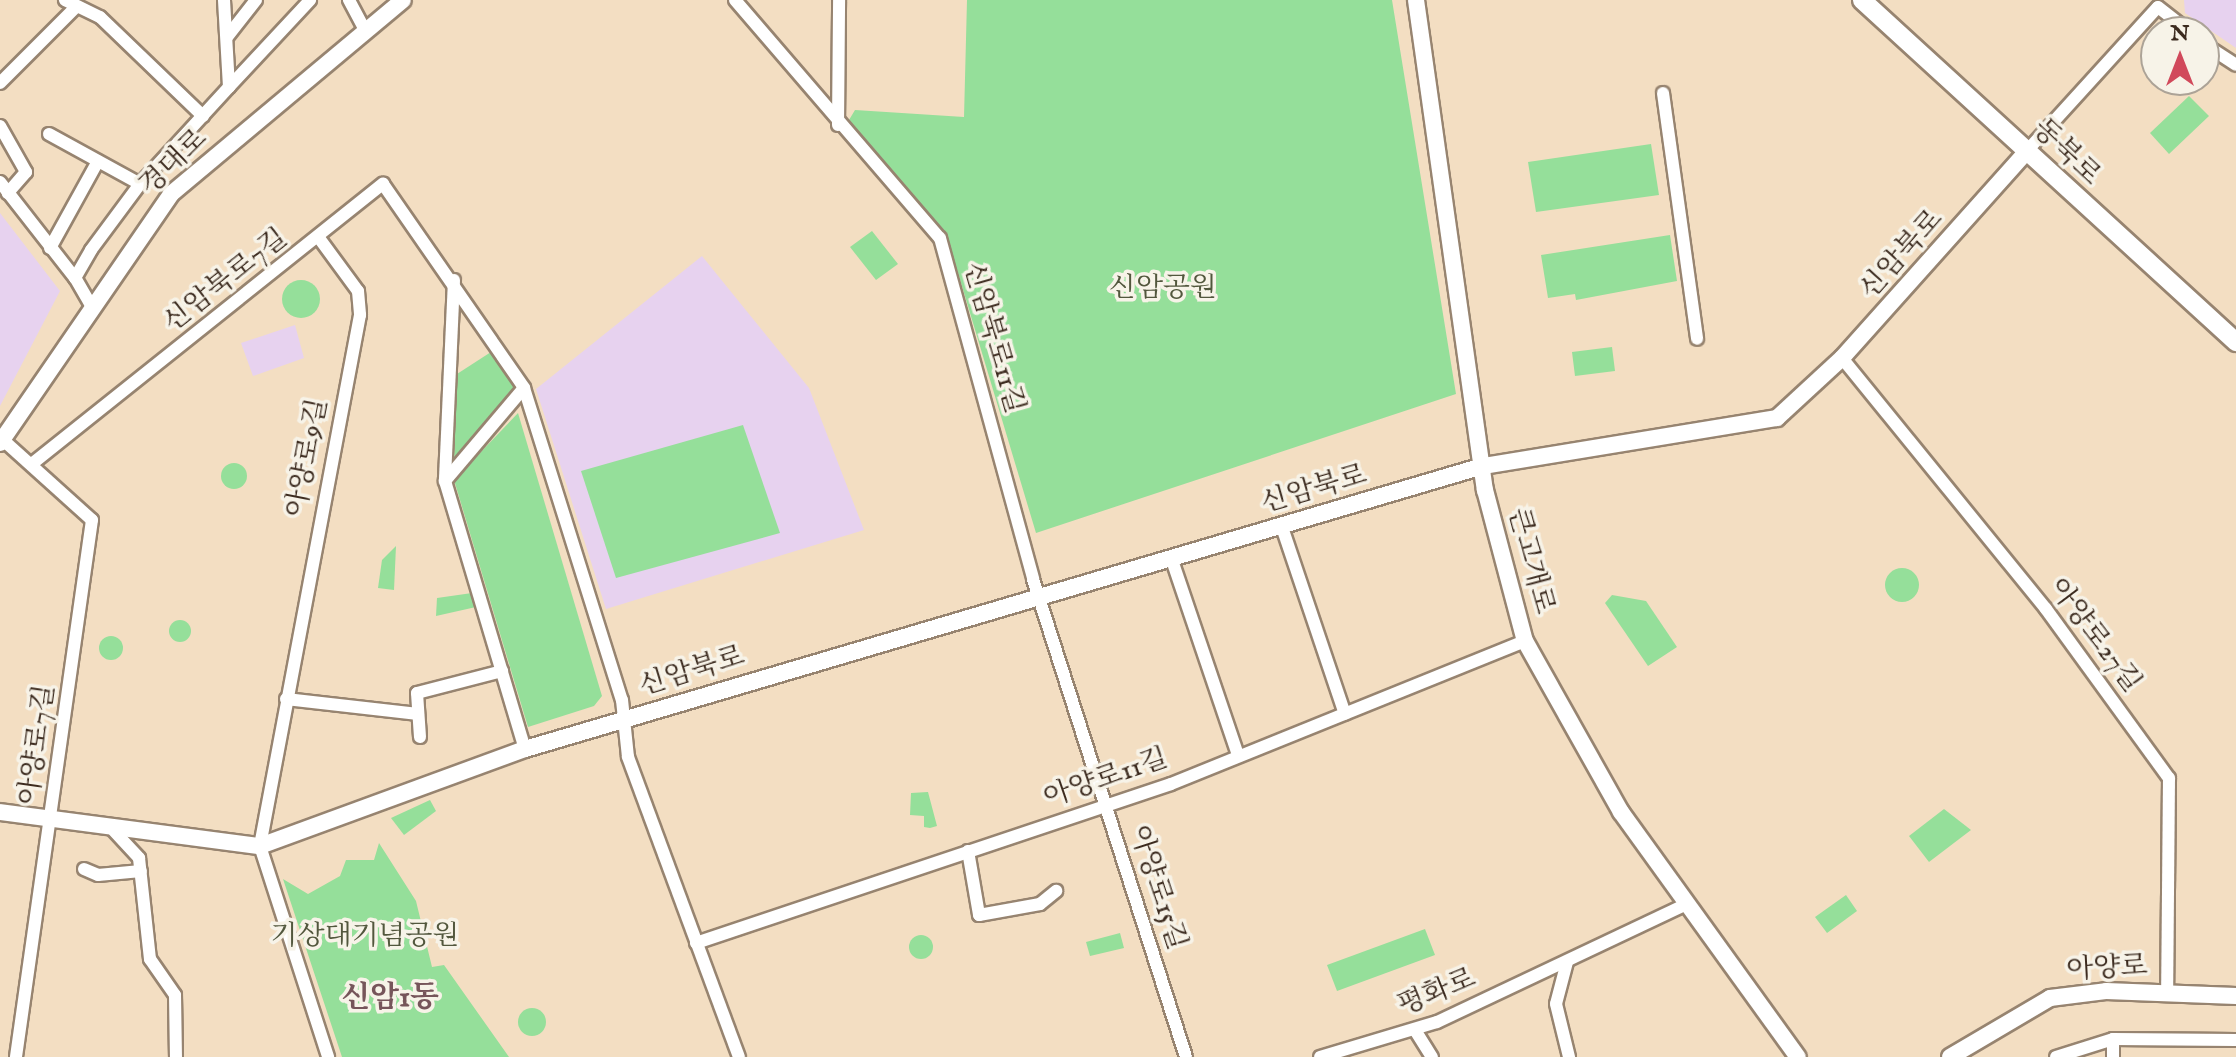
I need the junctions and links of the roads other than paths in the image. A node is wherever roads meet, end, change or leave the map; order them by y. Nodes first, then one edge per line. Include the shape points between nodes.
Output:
1 (224, 0) edge
2 (256, 0) edge
3 (310, 0) edge
4 (349, 0) edge
5 (403, 0) edge
6 (735, 0) edge
7 (839, 0) edge
8 (1416, 0) edge
9 (1862, 0) edge
10 (70, 4) edge
11 (2162, 4) edge
12 (365, 30) junction
13 (227, 37) junction
14 (0, 83) edge
15 (229, 87) junction
16 (1663, 93) dead end
17 (203, 116) junction
18 (0, 126) edge
19 (838, 128) junction
20 (49, 134) dead end
21 (2025, 153) junction
22 (98, 161) junction
23 (0, 182) edge
24 (140, 184) junction
25 (8, 193) junction
26 (319, 238) junction
27 (50, 248) junction
28 (75, 278) junction
29 (454, 280) junction
30 (92, 307) junction
31 (1697, 339) dead end
32 (2236, 342) edge
33 (1842, 358) junction
34 (524, 388) junction
35 (1, 441) edge
36 (33, 463) junction
37 (1483, 466) junction
38 (445, 481) junction
39 (1282, 527) junction
40 (1172, 560) junction
41 (1041, 595) junction
42 (1525, 641) junction
43 (502, 671) junction
44 (286, 699) junction
45 (418, 714) junction
46 (1345, 714) junction
47 (621, 721) junction
48 (420, 737) dead end
49 (525, 749) junction
50 (1238, 755) junction
51 (1106, 806) junction
52 (0, 812) edge
53 (52, 819) junction
54 (114, 831) junction
55 (260, 846) junction
56 (968, 851) junction
57 (84, 869) dead end
58 (141, 871) junction
59 (1056, 891) dead end
60 (1685, 905) junction
61 (696, 943) junction
62 (1567, 962) junction
63 (2167, 992) junction
64 (2236, 996) edge
65 (1415, 1030) junction
66 (2113, 1039) junction
67 (2236, 1040) edge
68 (16, 1057) edge
69 (176, 1057) edge
70 (328, 1057) edge
71 (739, 1057) edge
72 (1186, 1057) edge
73 (1320, 1057) edge
74 (1432, 1057) edge
75 (1568, 1057) edge
76 (1798, 1057) edge
77 (1950, 1057) edge
78 (2056, 1057) edge
79 (2113, 1057) edge

1 - 13 street
2 - 13 street
3 - 15 street
4 - 12 street
5 - 12 main road, 경대로
6 - 19 street, 신암북로11길
7 - 19 street
8 - 37 main road, 큰고개로
9 - 21 main road, 동북로
10 - 14 street
10 - 17 street via 100,17
11 - 21 street
12 - 30 main road, 경대로 via 171,194
13 - 15 street
15 - 17 street
16 - 31 street
17 - 24 street
18 - 25 street via 26,172
19 - 41 street, 신암북로11길 via 940,238
20 - 22 street
21 - 32 main road, 동북로
21 - 33 main road, 신암북로
22 - 24 street
22 - 27 street
23 - 25 street
24 - 28 street
25 - 27 street
26 - 29 street, 신암북로7길 via 383,184
26 - 36 street, 신암북로7길
26 - 44 street, 아양로9길 via 358,291 360,315
27 - 28 street
28 - 30 street
29 - 34 street, 신암북로7길
29 - 38 street
30 - 35 main road, 경대로
33 - 37 main road, 신암북로 via 1777,418
33 - 63 street, 아양로27길 via 2046,609 2169,778
34 - 38 street
34 - 47 street, 신암북로7길 via 622,700
35 - 36 street
36 - 53 street, 아양로7길 via 92,520
37 - 39 main road, 신암북로
37 - 42 main road, 큰고개로 via 1495,547
38 - 43 street
39 - 40 main road, 신암북로
39 - 46 street
40 - 41 main road, 신암북로
40 - 50 street
41 - 47 main road, 신암북로
41 - 51 street, 아양로15길
42 - 46 street, 아양로11길
42 - 60 main road, 큰고개로 via 1587,756
43 - 45 street via 417,693
43 - 49 street
44 - 45 street
44 - 55 street, 아양로9길
45 - 48 street
46 - 50 street, 아양로11길
47 - 49 main road, 신암북로
47 - 61 street
49 - 55 main road, 신암북로
50 - 51 street, 아양로11길
51 - 56 street, 아양로11길
51 - 72 street, 아양로15길
52 - 53 main road, 신암북로
53 - 54 main road, 신암북로
53 - 68 street, 아양로7길
54 - 55 main road, 신암북로
54 - 58 street via 134,848
55 - 70 street, 아양로9길
56 - 59 street via 979,915 1040,904
56 - 61 street, 아양로11길
57 - 58 street via 98,875
58 - 69 street via 150,959 175,995
60 - 62 street, 평화로
60 - 76 main road, 큰고개로
61 - 71 street
62 - 65 street, 평화로
62 - 75 street via 1556,1004
63 - 64 main road, 아양로
63 - 77 main road, 아양로 via 2050,998
65 - 73 street, 평화로
65 - 74 street
66 - 67 street
66 - 78 street
66 - 79 street

